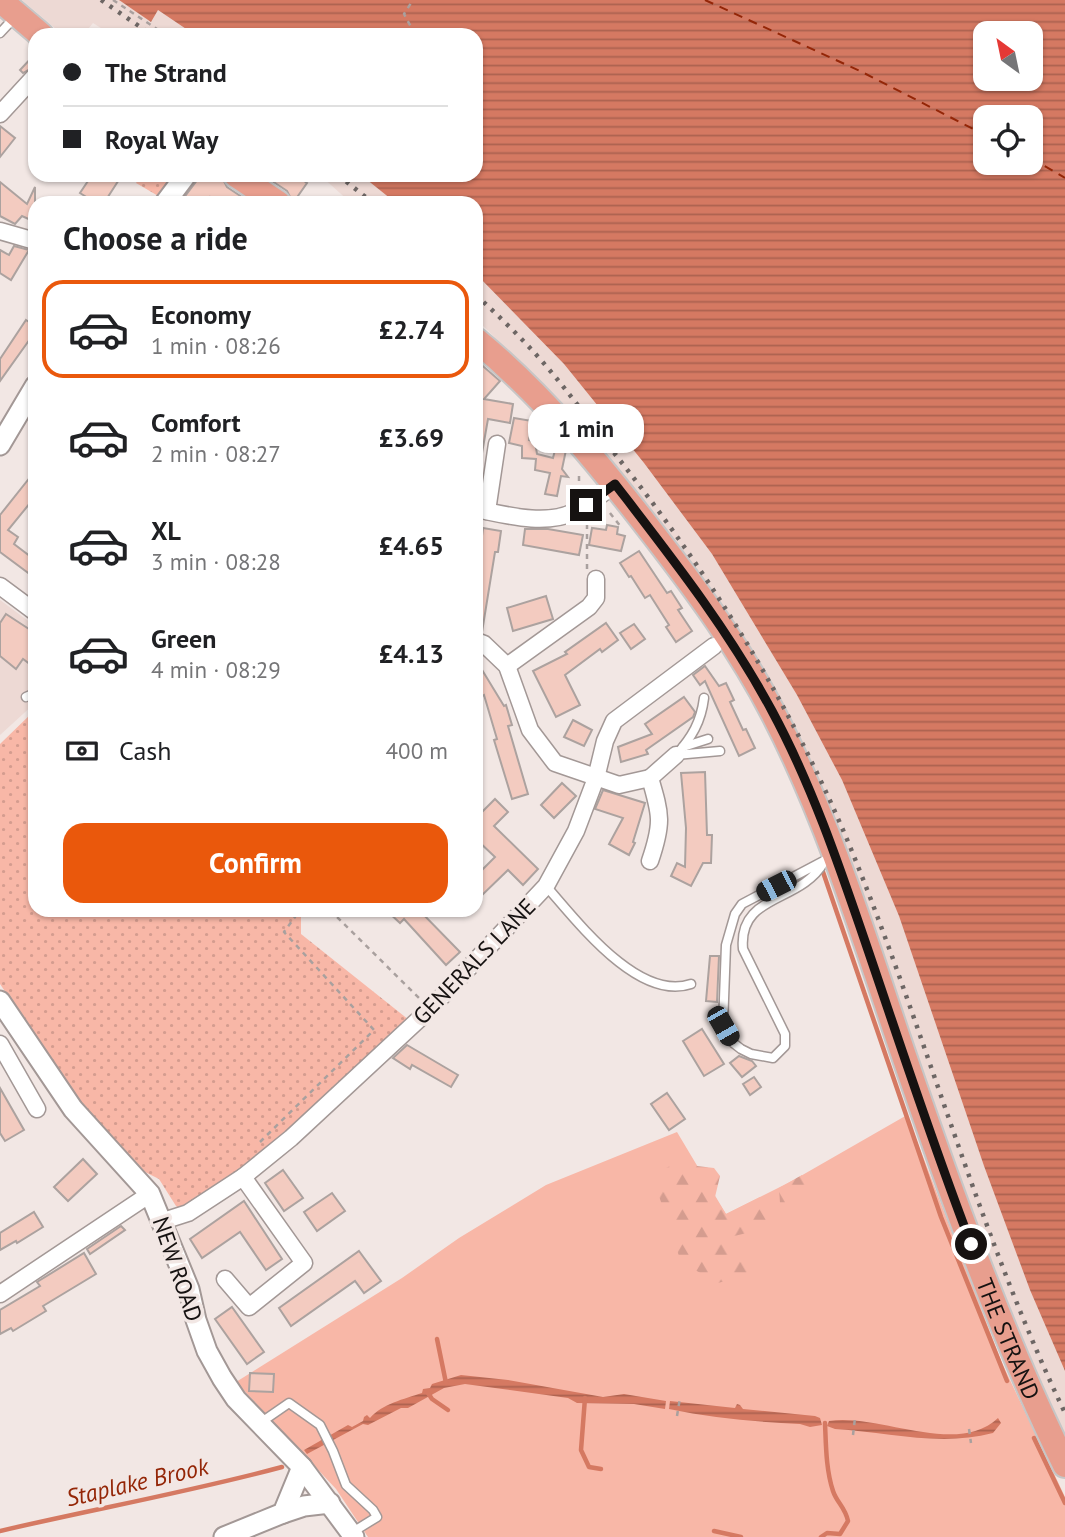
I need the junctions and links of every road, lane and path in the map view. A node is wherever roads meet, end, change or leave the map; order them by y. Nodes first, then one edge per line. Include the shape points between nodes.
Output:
1 (113, 0) edge
2 (413, 0) edge
3 (9, 8) edge
4 (33, 28) edge
5 (155, 28) edge
6 (411, 28) edge
7 (0, 33) edge
8 (28, 84) edge
9 (0, 114) edge
10 (246, 182) edge
11 (268, 196) edge
12 (0, 231) edge
13 (28, 239) edge
14 (483, 346) edge
15 (28, 398) edge
16 (498, 444) dead end
17 (0, 445) edge
18 (615, 484) junction
19 (483, 506) edge
20 (483, 510) edge
21 (588, 518) dead end
22 (596, 579) joint
23 (0, 586) edge
24 (28, 607) edge
25 (483, 644) edge
26 (713, 646) dead end
27 (507, 666) junction
28 (704, 698) dead end
29 (708, 739) dead end
30 (680, 751) junction
31 (720, 751) dead end
32 (596, 778) junction
33 (650, 778) junction
34 (829, 858) junction
35 (650, 861) dead end
36 (546, 886) junction
37 (294, 917) edge
38 (337, 917) edge
39 (691, 984) dead end
40 (0, 1001) edge
41 (430, 1009) junction
42 (0, 1044) edge
43 (37, 1109) dead end
44 (255, 1147) dead end
45 (243, 1177) junction
46 (150, 1194) junction
47 (163, 1221) junction
48 (225, 1279) dead end
49 (0, 1294) edge
50 (680, 1398) dead end
51 (677, 1416) dead end
52 (855, 1418) dead end
53 (260, 1423) junction
54 (969, 1429) dead end
55 (853, 1435) dead end
56 (971, 1443) dead end
57 (1065, 1465) edge
58 (302, 1467) junction
59 (330, 1503) junction
60 (283, 1513) junction
61 (353, 1535) edge
62 (224, 1537) edge

1 - 5 path
2 - 6 path via 404,14
3 - 4 main road
3 - 7 lane
8 - 9 street
10 - 11 main road
12 - 13 street
14 - 18 main road, THE STRAND via 530,389
15 - 17 street
16 - 19 street
18 - 20 street via 566,515 534,518
18 - 34 main road, THE STRAND via 709,607 773,713 800,771
21 - 22 path via 587,571
22 - 27 street via 596,598 589,607
23 - 24 street
25 - 27 street
26 - 32 street, GENERALS LANE via 614,721
27 - 32 street via 530,730 555,762
28 - 30 lane via 702,717
29 - 30 lane
30 - 31 lane
30 - 33 street
32 - 33 street via 619,786
32 - 36 street, GENERALS LANE via 576,831
33 - 35 street via 660,811 659,836
34 - 34 lane via 807,883 761,906 746,925 743,949 785,1034 785,1046 773,1058 751,1054 732,1042 723,1026 726,945 735,914 742,904
34 - 57 main road, THE STRAND via 1007,1339
36 - 39 lane via 606,953 631,971 670,988
36 - 41 street, GENERALS LANE
37 - 44 path via 284,932 374,1030
38 - 41 path
40 - 46 street, NEW ROAD via 73,1109
41 - 45 street, GENERALS LANE
42 - 43 street
45 - 47 street, GENERALS LANE via 188,1213
45 - 48 street via 304,1263 249,1307
46 - 47 street, NEW ROAD
46 - 49 street
47 - 53 street, NEW ROAD via 207,1351 236,1399
50 - 51 path
52 - 55 path
53 - 58 street, NEW ROAD
53 - 61 lane via 289,1403 320,1425 346,1485 377,1517
54 - 56 path
58 - 59 street, NEW ROAD
58 - 60 street
59 - 60 street
59 - 61 street, NEW ROAD
60 - 62 street

